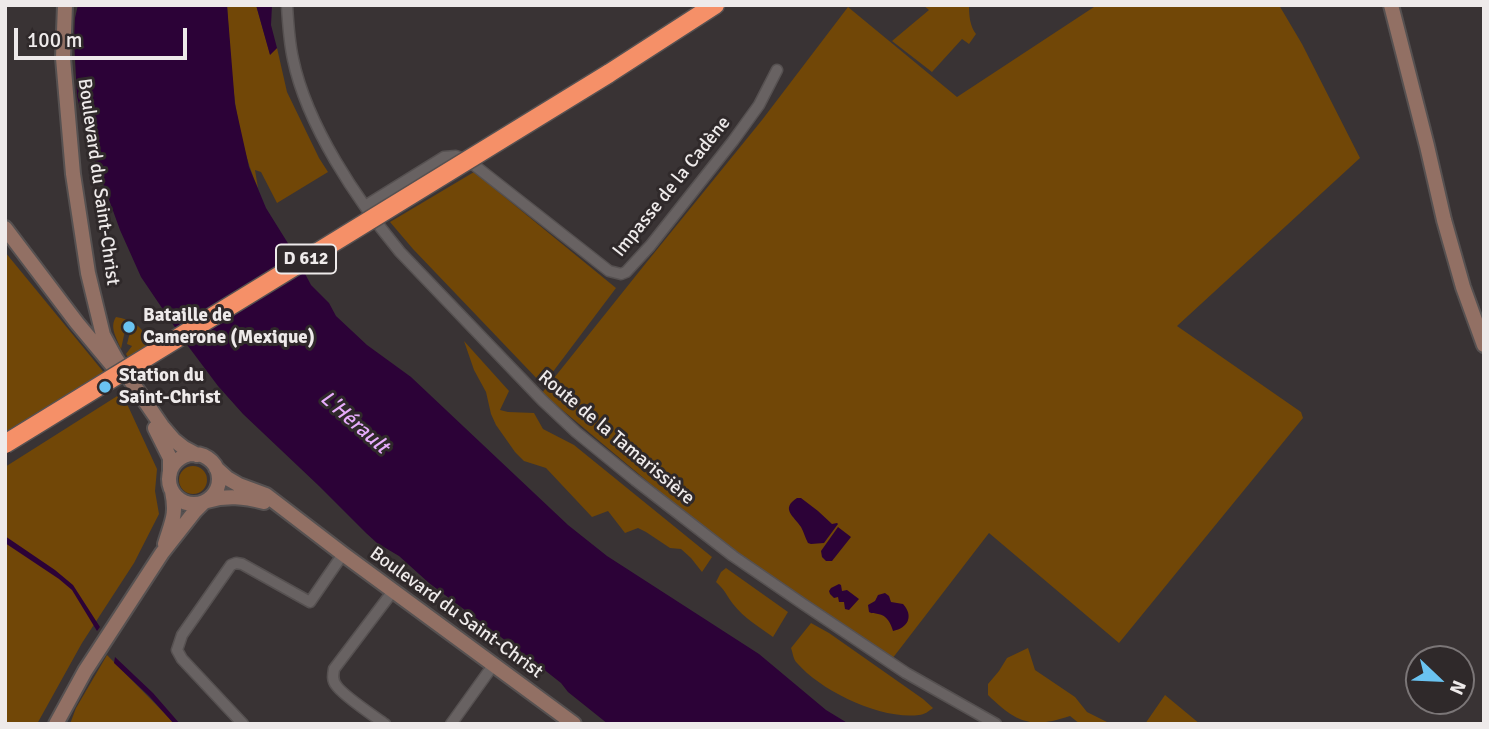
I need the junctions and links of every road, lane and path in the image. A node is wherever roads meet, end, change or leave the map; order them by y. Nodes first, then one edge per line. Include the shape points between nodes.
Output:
1 (65, 5) edge
2 (287, 5) edge
3 (715, 5) edge
4 (1391, 5) edge
5 (1399, 5) edge
6 (777, 70) dead end
7 (1427, 146) junction
8 (365, 206) junction
9 (5, 228) edge
10 (1484, 345) edge
11 (5, 444) edge
12 (197, 455) junction
13 (216, 468) junction
14 (170, 473) junction
15 (172, 491) junction
16 (206, 501) junction
17 (283, 507) junction
18 (162, 553) junction
19 (343, 554) junction
20 (393, 591) junction
21 (494, 664) junction
22 (56, 724) edge
23 (243, 724) edge
24 (385, 724) edge
25 (451, 724) edge
26 (574, 724) edge
27 (996, 724) edge

1 - 12 street, Boulevard du Saint-Christ via 63,58 74,174 88,273 103,335 162,426
2 - 8 street, Route de la Tamarissière via 293,61 301,86 327,144
3 - 11 highway, D 612, bridge
4 - 7 street
5 - 7 street
6 - 8 street, Impasse de la Cadène via 759,105 723,155 650,246 621,274 608,271 469,161 456,156 444,157
7 - 10 street via 1459,273
8 - 27 street, Route de la Tamarissière via 435,290 586,440 753,570 906,673
9 - 14 street via 156,430 170,458
12 - 13 street via 212,461
12 - 14 street via 180,459
13 - 16 street via 219,483
13 - 17 street, Boulevard du Saint-Christ
14 - 15 street
15 - 16 street via 183,501
15 - 18 street via 175,518
16 - 17 street, Boulevard du Saint-Christ via 234,496
16 - 18 street
17 - 19 street, Boulevard du Saint-Christ
18 - 22 street
19 - 20 street, Boulevard du Saint-Christ
19 - 23 street via 310,602 242,564 231,565 182,635 177,650 182,659
20 - 21 street, Boulevard du Saint-Christ
20 - 24 street via 333,675 340,691
21 - 25 street
21 - 26 street, Boulevard du Saint-Christ

